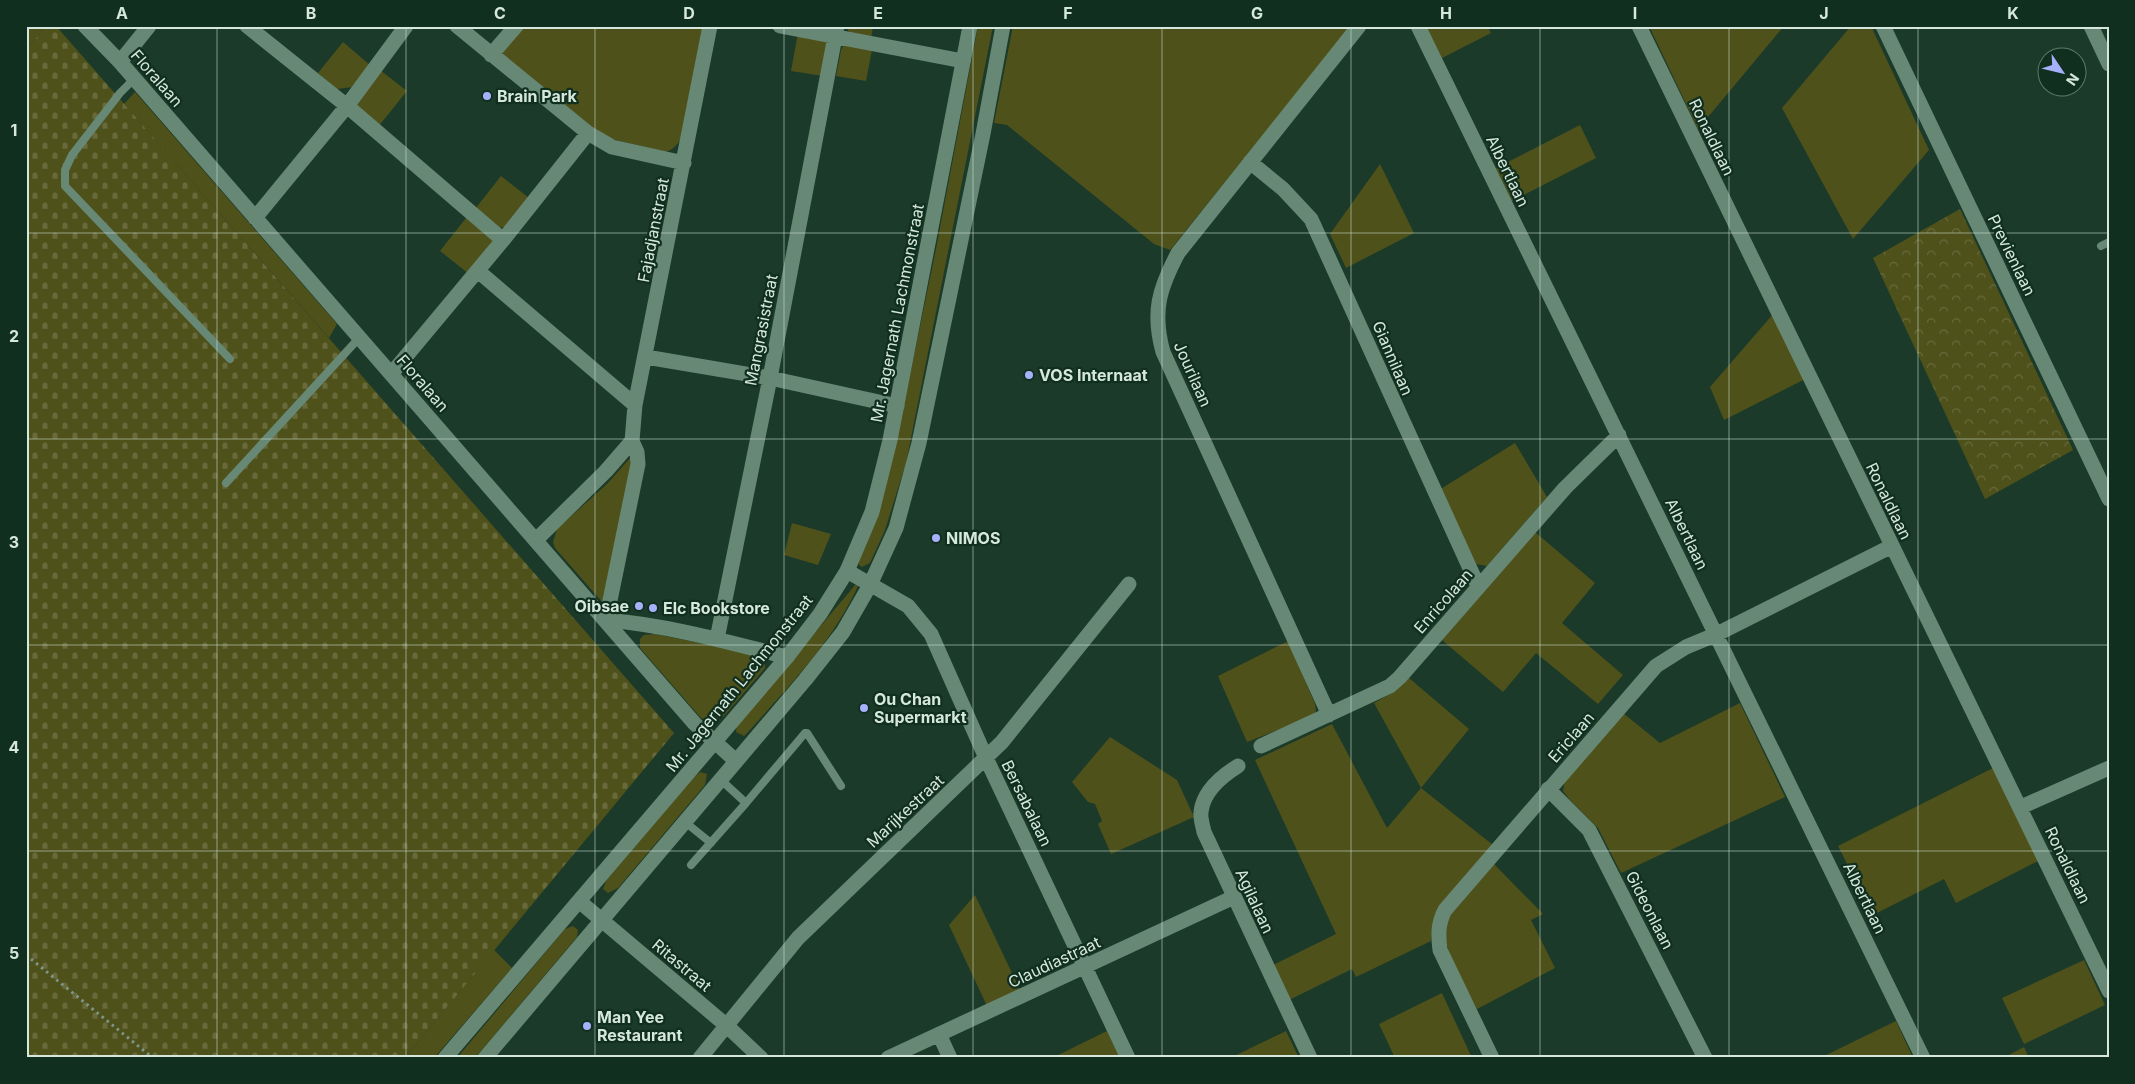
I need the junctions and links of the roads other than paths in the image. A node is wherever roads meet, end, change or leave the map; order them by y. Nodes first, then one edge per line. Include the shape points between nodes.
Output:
1 (85, 26) edge
2 (149, 26) edge
3 (247, 26) edge
4 (406, 26) edge
5 (457, 26) edge
6 (516, 26) edge
7 (710, 26) edge
8 (780, 26) edge
9 (970, 26) edge
10 (1003, 26) edge
11 (1359, 26) edge
12 (1418, 26) edge
13 (1638, 26) edge
14 (1883, 26) edge
15 (2091, 26) edge
16 (836, 31) edge
17 (491, 55) junction
18 (963, 61) junction
19 (120, 62) junction
20 (2109, 64) edge
21 (134, 79) junction
22 (346, 106) junction
23 (588, 133) junction
24 (1250, 162) junction
25 (684, 163) junction
26 (255, 218) junction
27 (503, 240) junction
28 (2109, 242) edge
29 (2101, 246) dead end
30 (478, 271) junction
31 (360, 337) junction
32 (646, 357) junction
33 (230, 359) dead end
34 (392, 373) junction
35 (770, 378) junction
36 (635, 406) junction
37 (897, 406) junction
38 (1619, 435) junction
39 (632, 441) junction
40 (226, 483) dead end
41 (2109, 498) edge
42 (536, 540) junction
43 (1892, 546) junction
44 (846, 570) junction
45 (1129, 584) dead end
46 (870, 585) junction
47 (1478, 586) junction
48 (606, 620) junction
49 (1717, 634) junction
50 (717, 639) junction
51 (787, 657) junction
52 (1329, 715) junction
53 (714, 742) junction
54 (1261, 746) dead end
55 (986, 758) junction
56 (736, 761) junction
57 (1238, 766) dead end
58 (2109, 768) edge
59 (721, 780) junction
60 (841, 786) dead end
61 (1548, 789) junction
62 (746, 803) junction
63 (2021, 807) junction
64 (685, 822) junction
65 (711, 842) junction
66 (691, 865) dead end
67 (1234, 897) junction
68 (579, 901) junction
69 (601, 920) junction
70 (1086, 967) junction
71 (2109, 991) edge
72 (727, 1026) junction
73 (939, 1034) junction
74 (445, 1058) edge
75 (485, 1058) edge
76 (700, 1058) edge
77 (761, 1058) edge
78 (888, 1058) edge
79 (950, 1058) edge
80 (1128, 1058) edge
81 (1310, 1058) edge
82 (1492, 1058) edge
83 (1705, 1058) edge
84 (1923, 1058) edge

1 - 19 street, Floralaan
2 - 19 street
3 - 22 street
4 - 22 street
5 - 17 street
6 - 17 street
7 - 25 street, Fajadjanstraat
8 - 16 street
9 - 18 street, Mr. Jagernath Lachmonstraat
10 - 46 street via 919,443 896,528
11 - 24 street, Jourilaan
12 - 38 street, Albertlaan
13 - 43 street, Ronaldlaan
14 - 41 street, Previenlaan
15 - 20 street
16 - 18 street
16 - 35 street, Mangrasistraat
17 - 23 street
18 - 37 street, Mr. Jagernath Lachmonstraat
19 - 21 street, Floralaan
21 - 26 street, Floralaan
21 - 33 lane via 72,155 66,170 65,186
22 - 26 street
22 - 27 street
23 - 25 street via 612,147
23 - 27 street
24 - 47 street, Giannilaan via 1283,189 1311,219
24 - 52 street, Jourilaan via 1178,254 1167,273 1157,308 1159,338
25 - 32 street, Fajadjanstraat
26 - 31 street, Floralaan
27 - 30 street
28 - 29 lane
30 - 34 street
30 - 36 street
31 - 34 street, Floralaan
31 - 40 lane
32 - 35 street
32 - 36 street, Fajadjanstraat
34 - 42 street, Floralaan
35 - 37 street
35 - 50 street, Mangrasistraat
36 - 39 street, Fajadjanstraat
37 - 44 street, Mr. Jagernath Lachmonstraat via 872,512
38 - 47 street, Enricolaan via 1564,488
38 - 49 street, Albertlaan
39 - 42 street
39 - 48 street, Fajadjanstraat via 638,464
42 - 48 street, Floralaan
43 - 49 street, Ericlaan
43 - 63 street, Ronaldlaan
44 - 46 street, Bersabalaan
44 - 51 street, Mr. Jagernath Lachmonstraat via 820,614
45 - 55 street, Marijkestraat
46 - 55 street, Bersabalaan via 908,606 931,634
46 - 56 street via 843,632
47 - 52 street, Enricolaan via 1390,686
48 - 50 street
48 - 53 street, Floralaan
49 - 61 street, Ericlaan via 1686,647 1656,666
49 - 84 street, Albertlaan
50 - 51 street
51 - 53 street, Mr. Jagernath Lachmonstraat
52 - 54 street, Enricolaan
53 - 56 street, Floralaan
53 - 68 street, Mr. Jagernath Lachmonstraat
55 - 70 street, Bersabalaan
55 - 72 street, Marijkestraat via 798,938
56 - 59 street
57 - 67 street, Agilalaan via 1214,785 1201,812 1204,832
58 - 63 street
59 - 62 lane
59 - 64 street
60 - 62 lane via 809,735 805,734
61 - 82 street, Ericlaan via 1445,910 1440,920 1440,950
61 - 83 street, Gideonlaan via 1590,830
62 - 65 lane
63 - 71 street, Ronaldlaan
64 - 65 lane
64 - 69 street
65 - 66 lane
67 - 70 street, Claudiastraat
67 - 81 street, Agilalaan
68 - 69 street, Ritastraat
68 - 74 street, Mr. Jagernath Lachmonstraat
69 - 72 street, Ritastraat
69 - 75 street
70 - 73 street, Claudiastraat
70 - 80 street, Bersabalaan
72 - 76 street, Marijkestraat
72 - 77 street, Ritastraat
73 - 78 street, Claudiastraat
73 - 79 street

